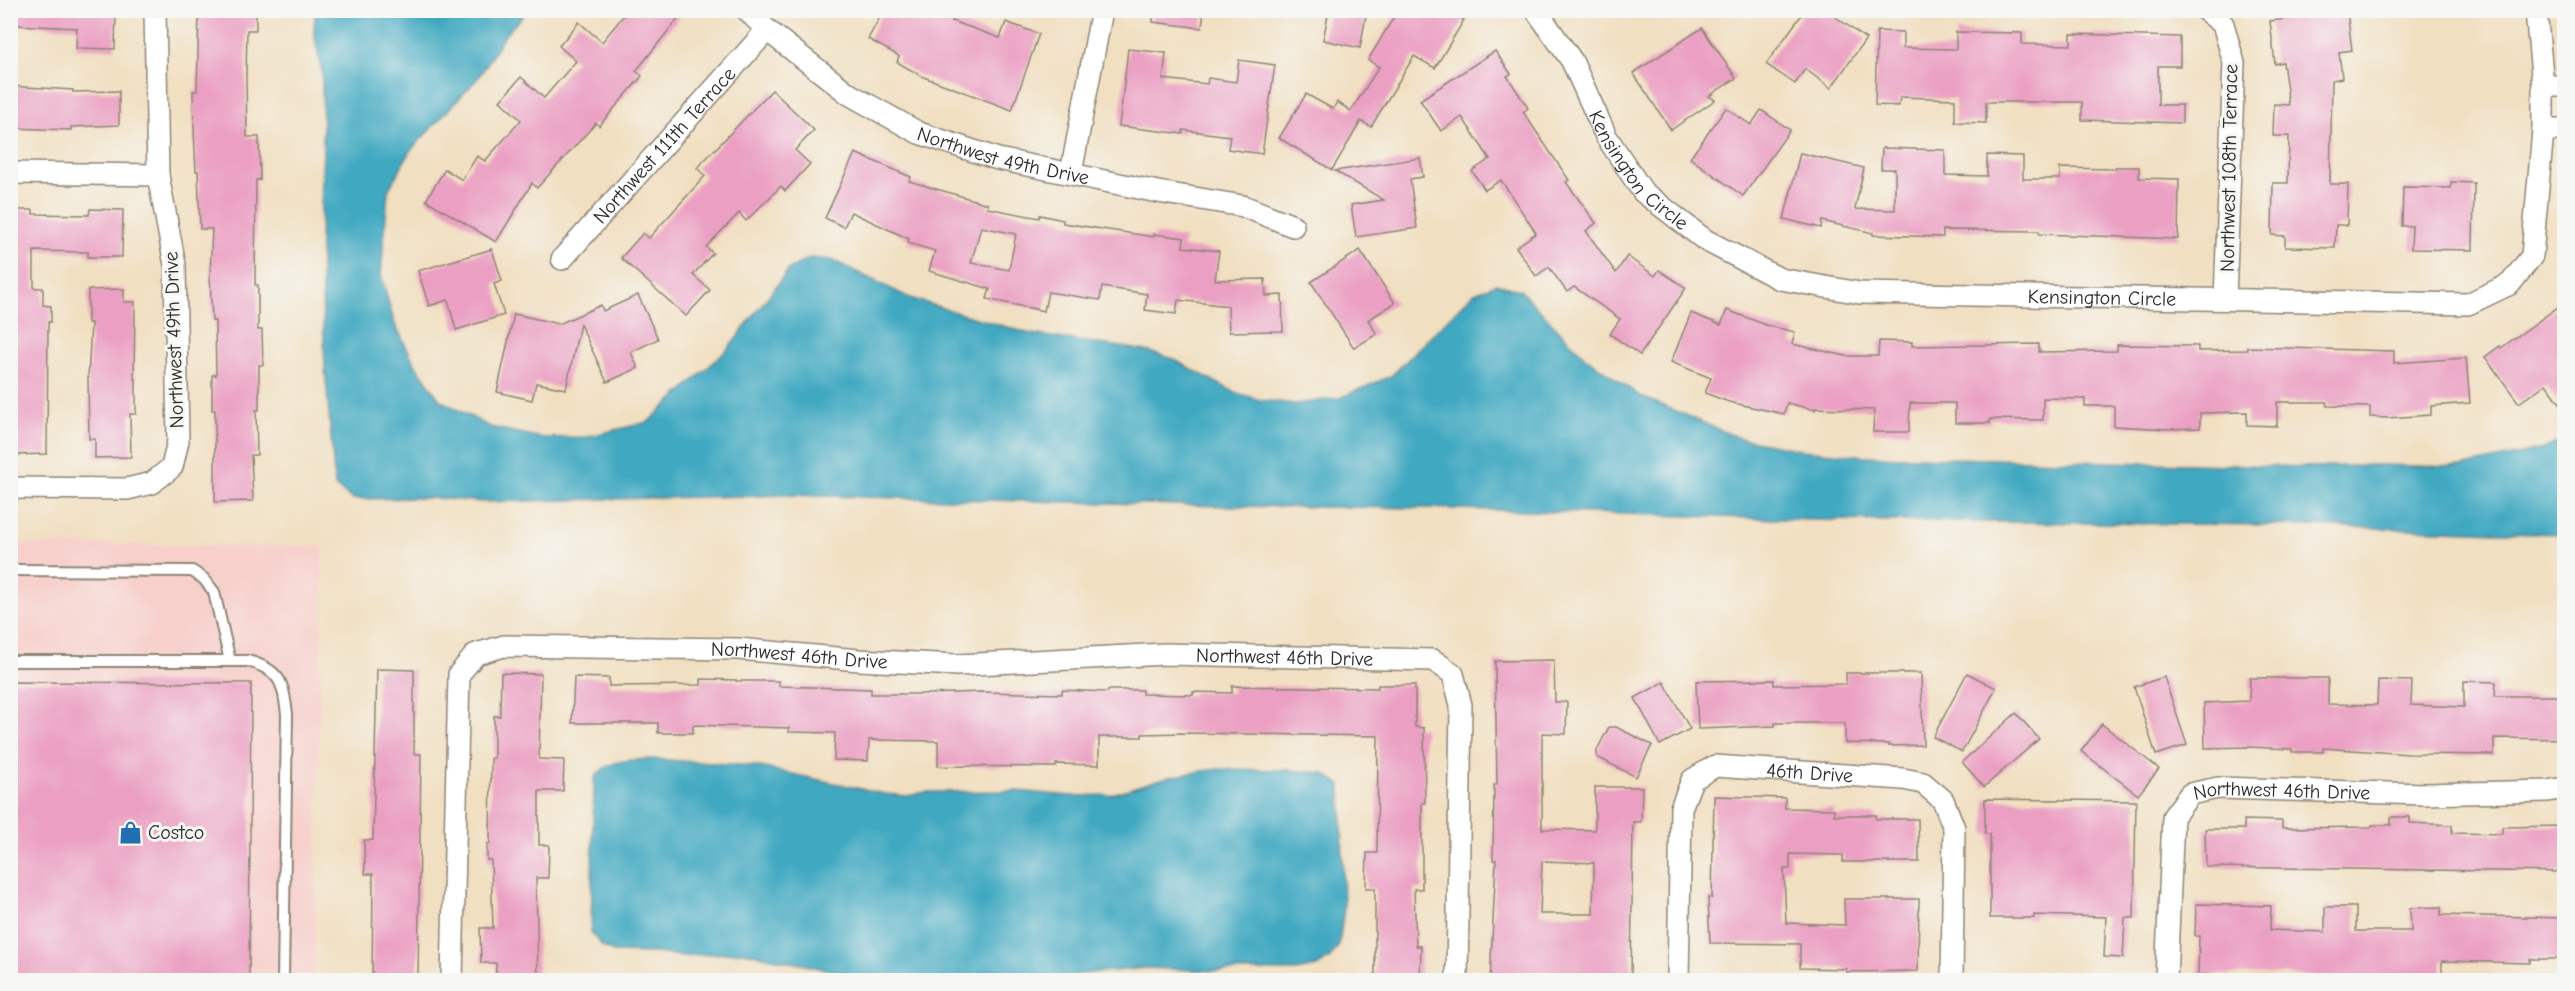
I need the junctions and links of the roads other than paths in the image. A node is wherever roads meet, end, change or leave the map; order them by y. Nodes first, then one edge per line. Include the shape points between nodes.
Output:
1 (155, 10) edge
2 (747, 10) edge
3 (1102, 10) edge
4 (1536, 10) edge
5 (2205, 10) edge
6 (2536, 10) edge
7 (767, 30) junction
8 (2543, 86) junction
9 (2565, 86) edge
10 (2543, 130) junction
11 (2565, 130) edge
12 (10, 173) edge
13 (1071, 173) junction
14 (158, 175) junction
15 (1293, 226) dead end
16 (562, 259) dead end
17 (2225, 299) junction
18 (10, 488) edge
19 (10, 570) edge
20 (10, 661) edge
21 (230, 661) junction
22 (2565, 788) edge
23 (1683, 980) edge
24 (283, 981) edge
25 (452, 981) edge
26 (1457, 981) edge
27 (1952, 981) edge
28 (2166, 981) edge

1 - 14 street, Northwest 49th Drive
2 - 7 street, Northwest 49th Drive
3 - 13 street
4 - 17 street, Kensington Circle via 1572,61 1606,136 1643,192 1705,240 1780,279 1860,293
5 - 17 street, Northwest 108th Terrace via 2223,24 2234,63
6 - 8 street, Kensington Circle
7 - 13 street, Northwest 49th Drive via 849,94 919,133 998,159
7 - 16 street, Northwest 111th Terrace
8 - 9 street
8 - 10 street, Kensington Circle
10 - 11 street
10 - 17 street, Kensington Circle via 2532,256 2510,284 2468,304
12 - 14 street
13 - 15 street, Northwest 49th Drive via 1243,206
14 - 18 street, Northwest 49th Drive via 175,265 178,441 172,467 152,483 127,489
19 - 21 lane via 192,572 214,592
20 - 21 lane
21 - 24 lane via 262,665 273,671 283,685 287,726
22 - 28 street, Northwest 46th Drive via 2424,794 2218,788 2190,794 2174,817
23 - 27 street, 46th Drive via 1681,808 1692,780 1714,766 1903,779 1923,783 1942,800 1954,828
25 - 26 street, Northwest 46th Drive via 459,674 476,654 504,646 738,649 957,665 1166,654 1433,660 1453,674 1461,705

